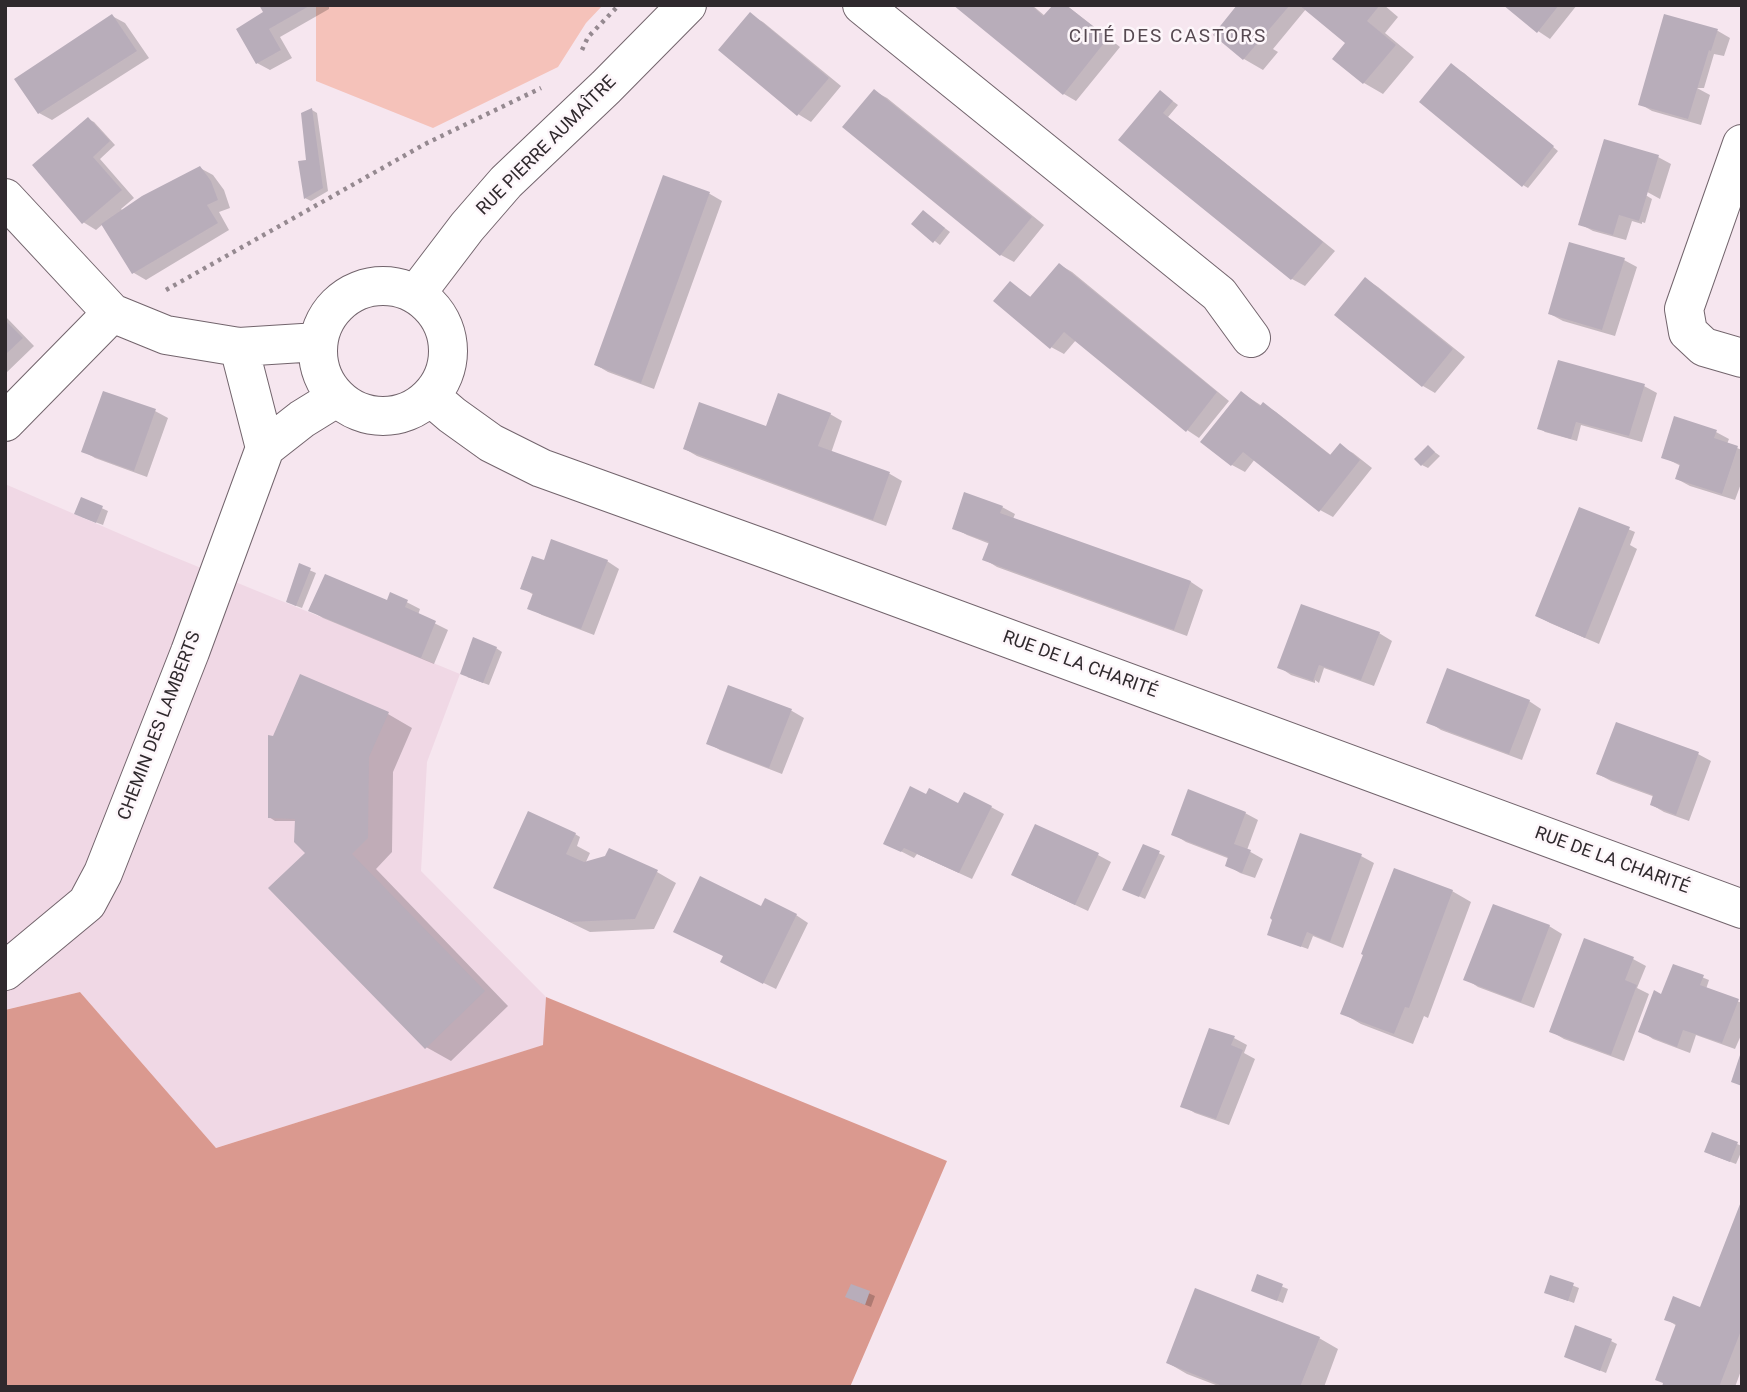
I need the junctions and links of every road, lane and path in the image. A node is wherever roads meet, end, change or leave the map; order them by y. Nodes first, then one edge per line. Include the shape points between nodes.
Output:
1 (620, 5) edge
2 (687, 5) edge
3 (862, 5) edge
4 (578, 57) dead end
5 (551, 83) dead end
6 (1742, 144) edge
7 (5, 198) edge
8 (416, 294) junction
9 (116, 314) junction
10 (1251, 338) dead end
11 (318, 342) junction
12 (239, 347) junction
13 (1742, 358) edge
14 (431, 397) junction
15 (336, 398) junction
16 (5, 422) edge
17 (265, 448) junction
18 (1742, 909) edge
19 (5, 971) edge

1 - 4 path via 588,37
2 - 8 street, RUE PIERRE AUMAÎTRE via 506,181
3 - 10 street via 1219,294
5 - 9 path via 425,144
6 - 13 street via 1684,309 1688,332 1704,347
7 - 9 street
8 - 11 street via 381,285 346,297 323,324
8 - 14 street via 437,315 448,342 448,362
9 - 12 street via 166,335
9 - 16 street
11 - 12 street
11 - 15 street via 324,381
12 - 17 street
14 - 15 street via 415,410 373,417
14 - 18 street, RUE DE LA CHARITÉ via 491,443 541,468
15 - 17 street
17 - 19 street, CHEMIN DES LAMBERTS via 103,873 86,903

